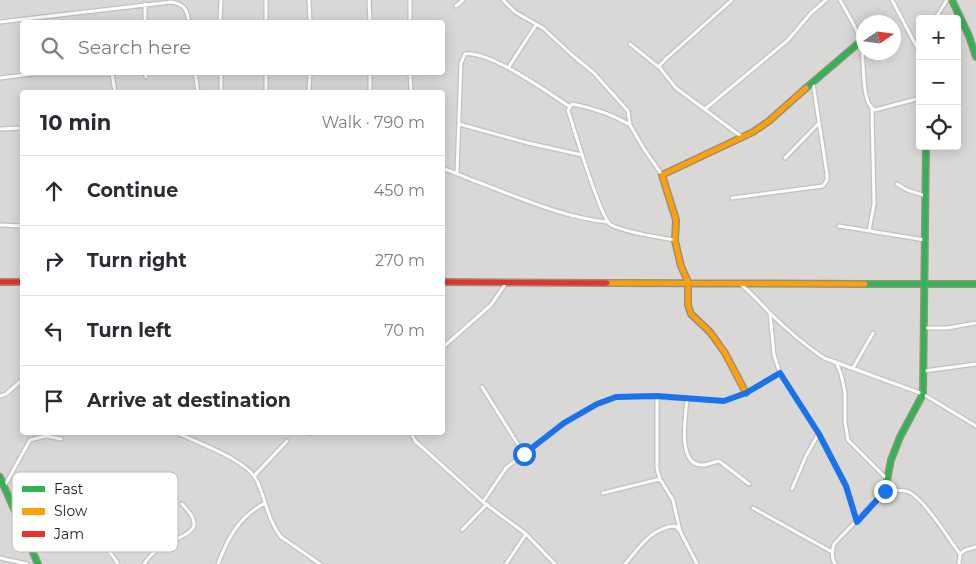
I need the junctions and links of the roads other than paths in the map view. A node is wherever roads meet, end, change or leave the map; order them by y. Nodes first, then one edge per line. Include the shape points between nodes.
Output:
1 (221, 0) edge
2 (266, 0) edge
3 (309, 0) edge
4 (370, 0) edge
5 (410, 0) edge
6 (463, 0) edge
7 (503, 0) edge
8 (732, 0) edge
9 (826, 0) edge
10 (840, 0) edge
11 (892, 0) edge
12 (947, 0) edge
13 (952, 0) edge
14 (144, 4) junction
15 (456, 6) dead end
16 (938, 15) edge
17 (145, 20) edge
18 (188, 20) edge
19 (220, 20) edge
20 (266, 20) edge
21 (310, 20) edge
22 (370, 20) edge
23 (410, 20) edge
24 (0, 22) edge
25 (536, 25) junction
26 (856, 31) edge
27 (630, 44) dead end
28 (856, 45) edge
29 (916, 45) edge
30 (976, 57) edge
31 (863, 60) edge
32 (508, 68) junction
33 (660, 68) junction
34 (24, 75) edge
35 (111, 75) edge
36 (195, 75) edge
37 (221, 75) edge
38 (266, 75) edge
39 (310, 75) edge
40 (370, 75) edge
41 (410, 75) edge
42 (0, 78) edge
43 (813, 83) junction
44 (115, 90) edge
45 (198, 90) edge
46 (221, 90) edge
47 (266, 90) edge
48 (309, 90) edge
49 (370, 90) edge
50 (411, 90) edge
51 (916, 99) edge
52 (569, 106) junction
53 (705, 109) junction
54 (872, 109) junction
55 (820, 123) junction
56 (459, 124) junction
57 (630, 125) junction
58 (20, 128) edge
59 (0, 129) edge
60 (742, 137) junction
61 (926, 150) edge
62 (583, 155) junction
63 (785, 158) dead end
64 (445, 169) edge
65 (457, 172) junction
66 (662, 175) junction
67 (897, 184) dead end
68 (926, 196) junction
69 (732, 198) dead end
70 (607, 222) junction
71 (0, 225) edge
72 (20, 226) edge
73 (839, 226) dead end
74 (869, 231) junction
75 (926, 240) junction
76 (675, 241) junction
77 (0, 282) edge
78 (445, 282) edge
79 (506, 282) junction
80 (688, 282) junction
81 (20, 283) edge
82 (738, 283) junction
83 (925, 283) junction
84 (976, 284) edge
85 (769, 312) junction
86 (976, 323) edge
87 (924, 328) junction
88 (873, 332) dead end
89 (445, 345) edge
90 (836, 361) junction
91 (976, 364) edge
92 (853, 368) junction
93 (924, 371) junction
94 (780, 373) junction
95 (20, 382) edge
96 (482, 387) dead end
97 (746, 393) junction
98 (923, 394) junction
99 (0, 396) edge
100 (657, 396) junction
101 (687, 399) junction
102 (976, 426) edge
103 (819, 434) junction
104 (182, 435) edge
105 (412, 435) edge
106 (61, 439) dead end
107 (288, 441) dead end
108 (524, 454) junction
109 (12, 472) edge
110 (12, 473) edge
111 (254, 474) junction
112 (0, 477) edge
113 (886, 478) junction
114 (660, 479) junction
115 (749, 484) dead end
116 (4, 487) junction
117 (792, 489) dead end
118 (885, 491) junction
119 (603, 493) dead end
120 (265, 503) junction
121 (485, 503) junction
122 (182, 504) dead end
123 (12, 505) edge
124 (753, 508) dead end
125 (857, 522) junction
126 (462, 530) dead end
127 (680, 531) junction
128 (526, 534) junction
129 (178, 538) edge
130 (976, 547) edge
131 (33, 552) edge
132 (111, 552) edge
133 (155, 552) edge
134 (832, 552) junction
135 (960, 554) junction
136 (0, 558) edge
137 (27, 564) edge
138 (38, 564) edge
139 (118, 564) edge
140 (144, 564) edge
141 (218, 564) edge
142 (320, 564) edge
143 (506, 564) edge
144 (555, 564) edge
145 (625, 564) edge
146 (697, 564) edge
147 (835, 564) edge
148 (959, 564) edge

1 - 19 street
2 - 20 street
3 - 21 street
4 - 22 street
5 - 23 street
6 - 15 street
7 - 25 street
8 - 33 street
9 - 53 street via 788,40
10 - 26 street
11 - 29 street
12 - 16 street
13 - 30 street
14 - 17 street
14 - 18 street via 180,4 185,8
14 - 24 street
25 - 32 street
25 - 57 street via 594,72 628,111
27 - 33 street
28 - 43 street
31 - 54 street via 865,86
32 - 52 street
32 - 56 street via 471,53 465,54 461,63
33 - 53 street via 676,88
34 - 42 street
35 - 44 street
36 - 45 street
37 - 46 street
38 - 47 street
39 - 48 street
40 - 49 street
41 - 50 street
43 - 55 street
43 - 60 street via 769,121
51 - 54 street
52 - 57 street via 608,113
52 - 62 street
53 - 60 street
54 - 74 street via 874,204
55 - 63 street
55 - 69 street via 827,174 823,186
56 - 62 street
56 - 65 street
57 - 66 street
58 - 59 street
60 - 66 street
61 - 68 street
62 - 70 street
64 - 65 street
65 - 70 street via 535,204 588,220
66 - 76 street via 676,220
67 - 68 street
68 - 75 street
70 - 76 street via 640,234
71 - 72 street
73 - 74 street
74 - 75 street
75 - 83 street
76 - 80 street
77 - 81 street
78 - 79 street
79 - 80 street
79 - 89 street via 491,304
80 - 82 street
80 - 97 street via 691,314 710,332
82 - 83 street
82 - 85 street
83 - 84 street
83 - 87 street
85 - 90 street via 813,351
85 - 94 street via 774,355
86 - 87 street
87 - 93 street
88 - 92 street
90 - 92 street
90 - 113 street via 845,393 844,422 848,440
91 - 93 street
92 - 98 street
93 - 98 street
94 - 97 street
94 - 103 street
95 - 99 street
96 - 108 street
97 - 101 street via 724,401
98 - 102 street
98 - 113 street via 900,438
100 - 101 street
100 - 108 street via 616,397 597,404 564,423
100 - 114 street via 657,469
101 - 115 street via 684,432 689,459 703,465 719,461
103 - 117 street
103 - 125 street via 846,486
104 - 111 street via 220,452
105 - 121 street via 419,445
106 - 109 street via 46,436 30,440
107 - 111 street
108 - 121 street via 501,473
110 - 116 street
111 - 120 street
112 - 116 street
113 - 118 street
114 - 119 street
114 - 127 street via 673,500
116 - 123 street
118 - 125 street
118 - 135 street via 909,492 917,498
120 - 141 street via 243,519 224,546
120 - 142 street via 281,538
121 - 126 street
121 - 128 street
122 - 129 street via 195,526
124 - 134 street
125 - 134 street via 834,544
127 - 145 street via 675,526 659,530
127 - 146 street
128 - 143 street
128 - 144 street
130 - 135 street
131 - 138 street
132 - 139 street
133 - 140 street
134 - 147 street
135 - 148 street
136 - 137 street

